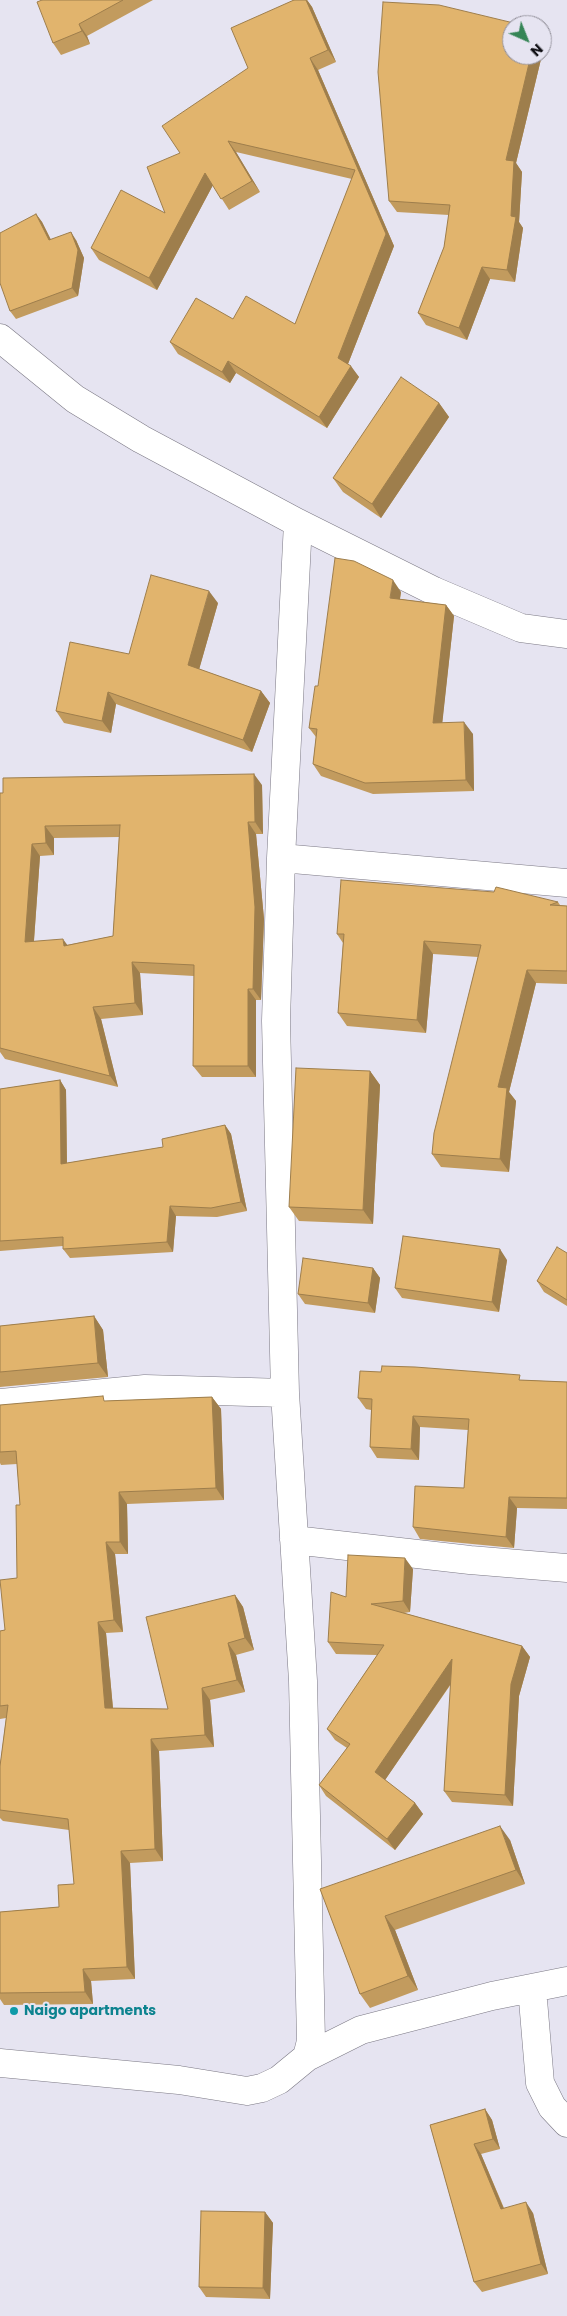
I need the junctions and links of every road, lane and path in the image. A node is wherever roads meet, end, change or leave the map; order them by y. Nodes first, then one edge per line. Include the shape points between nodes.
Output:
1 (0, 338) edge
2 (298, 522) junction
3 (567, 634) edge
4 (281, 858) junction
5 (567, 883) edge
6 (285, 1393) junction
7 (0, 1403) edge
8 (294, 1540) junction
9 (567, 1568) edge
10 (567, 1981) edge
11 (532, 1988) junction
12 (307, 2057) junction
13 (0, 2063) edge
14 (567, 2123) edge

1 - 2 street via 75,399 141,439
2 - 3 street via 434,591 521,628
2 - 4 street
4 - 5 street
4 - 6 street via 276,1021
6 - 7 street via 145,1390
6 - 8 street
8 - 9 street
8 - 12 street via 303,1681 311,2041
10 - 11 street
11 - 12 street via 361,2030
11 - 14 street via 540,2083 552,2107
12 - 13 street via 279,2080 247,2091 180,2080

